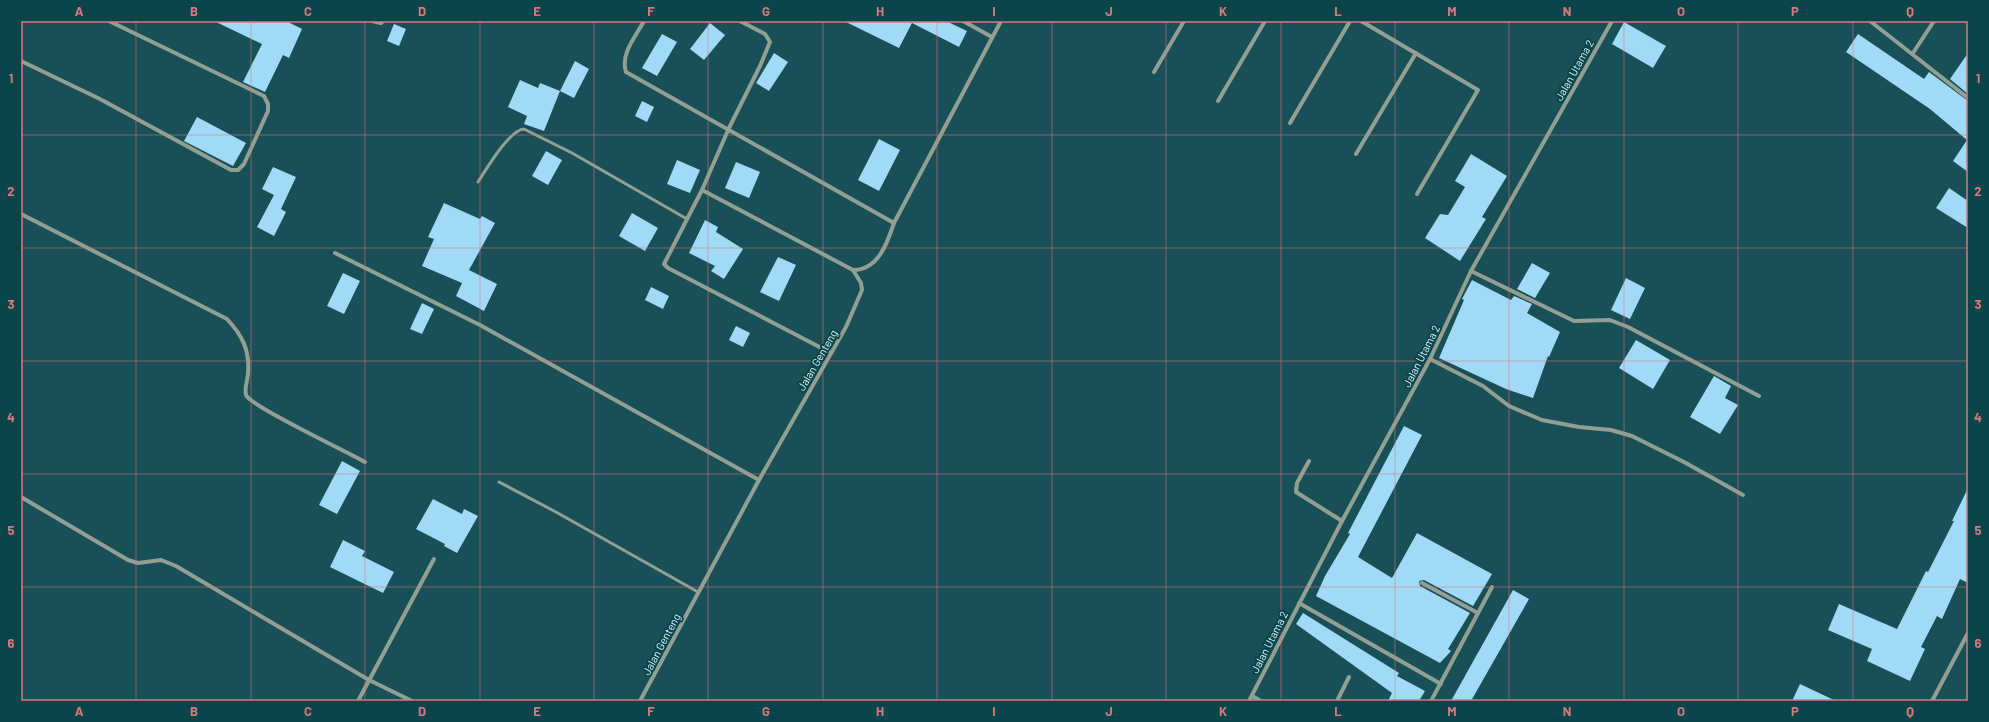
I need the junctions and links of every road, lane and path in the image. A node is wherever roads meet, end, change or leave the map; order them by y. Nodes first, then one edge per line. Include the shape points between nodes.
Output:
1 (109, 21) edge
2 (372, 21) edge
3 (383, 21) edge
4 (644, 21) edge
5 (740, 21) edge
6 (963, 21) edge
7 (1001, 21) edge
8 (1184, 21) edge
9 (1265, 21) edge
10 (1350, 21) edge
11 (1361, 21) edge
12 (1612, 21) edge
13 (1870, 21) edge
14 (1934, 21) edge
15 (992, 37) junction
16 (1416, 53) junction
17 (1913, 53) junction
18 (21, 61) edge
19 (1154, 72) dead end
20 (1968, 98) edge
21 (1218, 101) dead end
22 (1290, 123) dead end
23 (729, 128) junction
24 (1356, 154) dead end
25 (478, 182) dead end
26 (702, 190) junction
27 (1417, 194) dead end
28 (21, 214) edge
29 (687, 219) junction
30 (894, 223) junction
31 (335, 253) dead end
32 (853, 270) junction
33 (1471, 271) junction
34 (831, 353) junction
35 (1430, 359) junction
36 (1759, 396) dead end
37 (1309, 461) dead end
38 (365, 462) dead end
39 (759, 480) junction
40 (499, 482) dead end
41 (1743, 495) dead end
42 (21, 497) edge
43 (1342, 521) junction
44 (434, 559) dead end
45 (1422, 583) dead end
46 (1492, 586) dead end
47 (698, 592) junction
48 (1299, 603) junction
49 (1478, 613) junction
50 (1968, 633) edge
51 (1349, 677) dead end
52 (369, 680) junction
53 (1440, 684) junction
54 (1252, 696) junction
55 (358, 701) edge
56 (412, 701) edge
57 (640, 701) edge
58 (1249, 701) edge
59 (1261, 701) edge
60 (1337, 701) edge
61 (1431, 701) edge
62 (1932, 701) edge

1 - 18 street via 264,96 268,111 244,164 238,170 231,170 100,99
2 - 3 street
4 - 23 street via 625,56 626,72
5 - 23 street via 765,34 770,42
6 - 15 street
7 - 15 street
8 - 19 street
9 - 21 street
10 - 22 street
11 - 16 street
12 - 33 street, Jalan Utama 2
13 - 17 street
14 - 17 street
15 - 30 street
16 - 24 street
16 - 27 street via 1478,90
17 - 20 street
23 - 26 street
23 - 30 street
25 - 29 lane via 515,132 524,129 572,153
26 - 29 street
26 - 32 street
28 - 38 street via 227,319 239,331 245,344 248,372 245,393 248,399 266,411
29 - 34 street via 665,266
30 - 32 street via 886,245 875,261 860,270
31 - 39 street via 480,325
32 - 34 street, Jalan Genteng via 861,283 861,297
33 - 35 street, Jalan Utama 2
33 - 36 street via 1574,321 1610,320 1628,327
34 - 39 street, Jalan Genteng
35 - 41 street via 1483,386 1509,406 1542,420 1611,430 1632,436
35 - 43 street, Jalan Utama 2
37 - 43 street via 1297,483 1296,492
39 - 47 street, Jalan Genteng
40 - 47 lane
42 - 52 street via 128,560 138,563 161,560 176,566
43 - 48 street, Jalan Utama 2
44 - 52 street
45 - 49 street
46 - 49 street
47 - 57 street, Jalan Genteng
48 - 53 street
48 - 54 street, Jalan Utama 2
49 - 53 street
50 - 62 street
51 - 60 street
52 - 55 street
52 - 56 street
53 - 61 street
54 - 58 street, Jalan Utama 2
54 - 59 street

